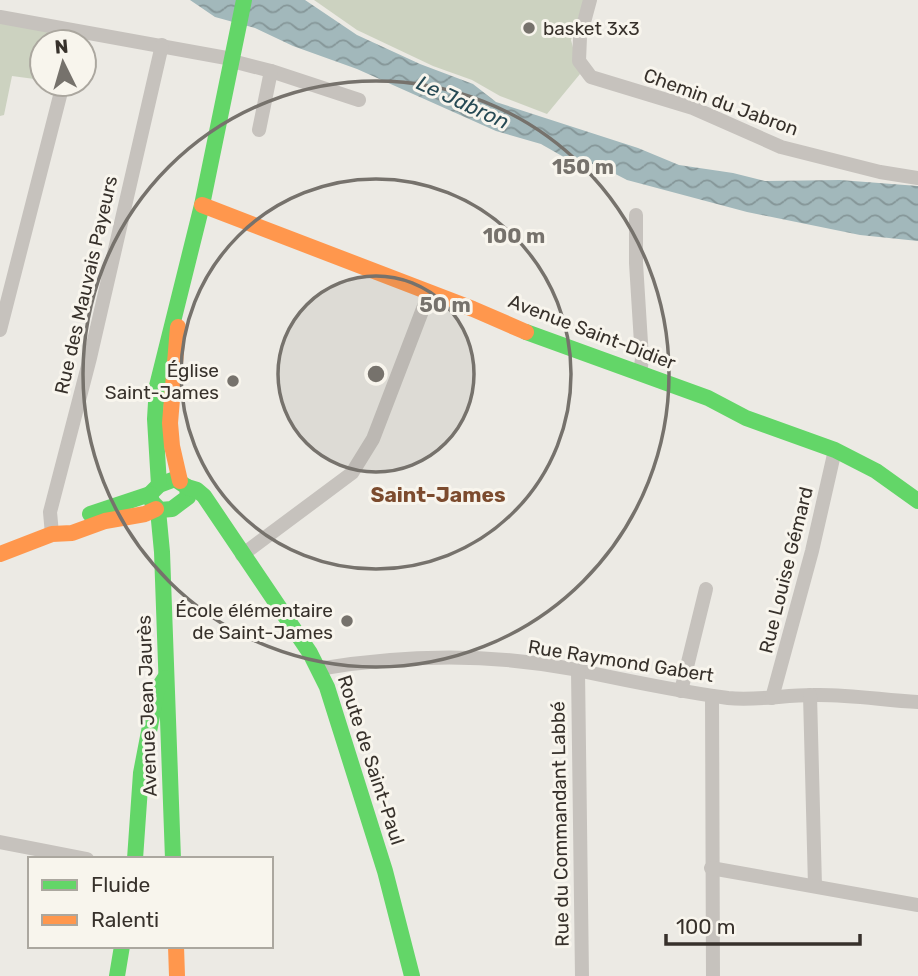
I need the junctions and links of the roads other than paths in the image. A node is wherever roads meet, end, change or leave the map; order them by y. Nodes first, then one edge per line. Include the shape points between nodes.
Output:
1 (244, 0) edge
2 (590, 0) edge
3 (0, 17) edge
4 (42, 28) edge
5 (98, 39) edge
6 (162, 45) junction
7 (232, 60) junction
8 (271, 71) junction
9 (60, 98) edge
10 (359, 100) dead end
11 (259, 130) dead end
12 (918, 178) edge
13 (202, 205) junction
14 (636, 215) dead end
15 (429, 293) junction
16 (0, 330) edge
17 (640, 373) junction
18 (835, 450) junction
19 (169, 497) junction
20 (918, 501) edge
21 (52, 534) junction
22 (0, 554) edge
23 (242, 555) junction
24 (706, 589) dead end
25 (318, 669) junction
26 (578, 671) junction
27 (167, 674) junction
28 (681, 691) junction
29 (712, 695) junction
30 (810, 695) junction
31 (772, 698) junction
32 (918, 702) edge
33 (0, 842) edge
34 (78, 857) edge
35 (135, 857) edge
36 (173, 857) edge
37 (711, 868) junction
38 (815, 887) junction
39 (918, 905) edge
40 (122, 948) edge
41 (176, 948) edge
42 (117, 976) edge
43 (177, 976) edge
44 (412, 976) edge
45 (582, 976) edge
46 (713, 976) edge

1 - 7 street, Avenue Jean Jaurès
2 - 12 street, Chemin du Jabron via 579,61 591,77 693,107 782,147
3 - 4 street
5 - 6 street
6 - 7 street
6 - 21 street, Rue des Mauvais Payeurs via 50,512
7 - 8 street
7 - 13 street, Avenue Jean Jaurès
8 - 10 street
8 - 11 street
9 - 16 street
13 - 15 street, Avenue Saint-Didier
13 - 19 street, Avenue Jean Jaurès via 178,308
14 - 17 street
15 - 17 street, Avenue Saint-Didier
15 - 23 street via 373,439 352,473
17 - 18 street, Avenue Saint-Didier
18 - 20 street, Avenue Saint-Didier via 876,471
18 - 31 street, Rue Louise Gémard
19 - 21 street via 145,514
19 - 23 street, Route de Saint-Paul via 196,489 205,495
19 - 27 street, Avenue Jean Jaurès via 162,552
21 - 22 street
23 - 25 street, Route de Saint-Paul
24 - 28 street
25 - 26 street, Rue Raymond Gabert via 375,660 478,658
25 - 44 street, Route de Saint-Paul via 334,706 385,871
26 - 28 street, Rue Raymond Gabert
26 - 45 street, Rue du Commandant Labbé
27 - 35 street via 157,690 141,773
27 - 36 street, Avenue Jean Jaurès
28 - 29 street, Rue Raymond Gabert
29 - 31 street, Rue Raymond Gabert
29 - 37 street
30 - 31 street, Rue Raymond Gabert
30 - 32 street, Rue Raymond Gabert
30 - 38 street
33 - 34 street
37 - 38 street
37 - 46 street
38 - 39 street
40 - 42 street
41 - 43 street

